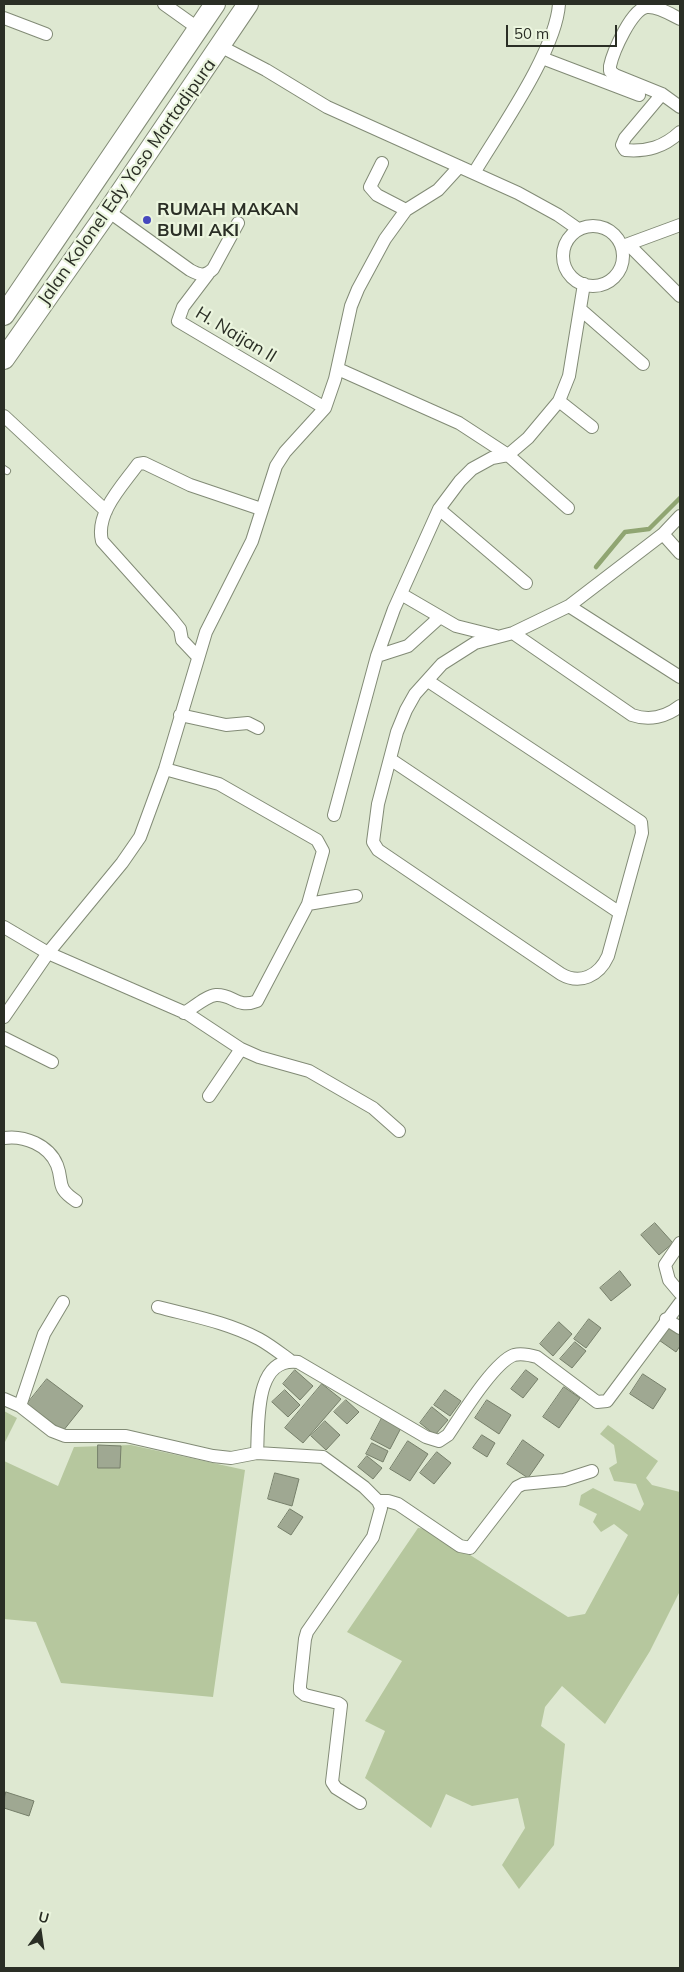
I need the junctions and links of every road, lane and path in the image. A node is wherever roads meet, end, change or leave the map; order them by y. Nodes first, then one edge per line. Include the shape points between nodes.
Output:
1 (164, 4) edge
2 (215, 4) edge
3 (248, 4) edge
4 (558, 4) edge
5 (4, 18) edge
6 (680, 19) edge
7 (199, 29) junction
8 (46, 34) dead end
9 (220, 46) junction
10 (542, 58) junction
11 (662, 94) junction
12 (639, 95) dead end
13 (680, 107) edge
14 (680, 132) edge
15 (126, 136) junction
16 (148, 151) junction
17 (382, 162) dead end
18 (458, 167) junction
19 (474, 173) junction
20 (406, 210) junction
21 (108, 211) junction
22 (238, 223) dead end
23 (680, 225) edge
24 (578, 230) junction
25 (625, 246) junction
26 (208, 274) junction
27 (584, 284) junction
28 (680, 296) edge
29 (580, 309) junction
30 (4, 315) edge
31 (4, 359) edge
32 (643, 364) dead end
33 (338, 369) junction
34 (559, 401) junction
35 (325, 408) junction
36 (4, 416) edge
37 (592, 427) dead end
38 (508, 455) junction
39 (260, 508) junction
40 (568, 508) dead end
41 (439, 509) junction
42 (106, 511) junction
43 (680, 516) edge
44 (663, 534) junction
45 (680, 553) edge
46 (526, 583) dead end
47 (401, 594) junction
48 (569, 606) junction
49 (440, 618) junction
50 (507, 635) junction
51 (377, 656) junction
52 (198, 657) junction
53 (680, 677) edge
54 (428, 681) junction
55 (680, 706) edge
56 (180, 715) junction
57 (258, 728) dead end
58 (390, 759) junction
59 (165, 770) junction
60 (334, 815) dead end
61 (356, 896) dead end
62 (308, 904) junction
63 (620, 913) junction
64 (4, 927) edge
65 (48, 954) junction
66 (184, 1012) junction
67 (4, 1017) edge
68 (4, 1038) edge
69 (241, 1049) junction
70 (52, 1062) dead end
71 (210, 1096) dead end
72 (399, 1131) dead end
73 (4, 1138) edge
74 (76, 1201) dead end
75 (680, 1243) edge
76 (680, 1293) edge
77 (63, 1302) dead end
78 (680, 1303) edge
79 (158, 1307) dead end
80 (666, 1319) junction
81 (680, 1328) edge
82 (291, 1361) junction
83 (4, 1399) edge
84 (20, 1406) junction
85 (254, 1453) junction
86 (592, 1471) dead end
87 (378, 1501) junction
88 (360, 1803) dead end

1 - 7 street
2 - 7 main road, Jalan Kolonel Edy Yoso Martadipura
3 - 9 main road, Jalan Kolonel Edy Yoso Martadipura
4 - 10 street via 554,27
5 - 8 street
6 - 11 street via 657,8 645,7 637,11 611,61 610,71 615,75
7 - 15 main road, Jalan Kolonel Edy Yoso Martadipura
9 - 16 main road, Jalan Kolonel Edy Yoso Martadipura
9 - 18 street via 327,107
10 - 12 street
10 - 19 street
11 - 13 street
11 - 14 street via 622,145 625,150 632,151 658,147
15 - 16 main road
15 - 30 main road, Jalan Kolonel Edy Yoso Martadipura
16 - 21 main road, Jalan Kolonel Edy Yoso Martadipura
17 - 20 street via 370,187 377,195
18 - 19 street
18 - 20 street via 438,190
19 - 24 street via 540,205
20 - 33 street via 385,238 354,297
21 - 26 street via 190,270
21 - 31 main road, Jalan Kolonel Edy Yoso Martadipura
22 - 26 street
23 - 25 street
24 - 25 street via 600,227
24 - 27 street via 567,240 562,255 566,270
25 - 27 street via 622,261 611,279 598,285
25 - 28 street
26 - 35 street, H. Naijan II via 183,307 178,321
27 - 29 street
29 - 32 street
29 - 34 street via 569,376
33 - 35 street
33 - 38 street via 458,423
34 - 37 street
34 - 38 street via 528,438
35 - 39 street via 285,452 276,466
36 - 42 street
38 - 40 street
38 - 41 street via 492,458 472,469
39 - 42 street via 190,485 144,463 138,464
39 - 52 street via 252,541 222,597
41 - 46 street
41 - 47 street
42 - 52 street via 100,531 102,541 172,619 180,629 182,640
43 - 44 street
44 - 45 street
44 - 48 street
47 - 49 street
47 - 51 street
48 - 50 street
48 - 53 street
49 - 50 street via 477,632
49 - 51 street via 408,646
50 - 54 street via 475,643 456,654
50 - 55 street via 632,715 656,717 672,713
51 - 60 street
52 - 56 street
54 - 58 street via 406,710
54 - 63 street via 641,822 642,833
56 - 57 street
56 - 59 street
58 - 63 street
58 - 63 street via 376,814 374,846 561,974 582,979 601,969
59 - 62 street via 227,788 318,840 323,851
59 - 65 street via 140,837
61 - 62 street
62 - 66 street via 257,1001 246,1005 212,996
64 - 65 street
65 - 66 street
65 - 67 street
66 - 69 street
68 - 70 street
69 - 71 street
69 - 72 street via 316,1074 372,1108
73 - 74 street via 19,1138 40,1146 57,1165 60,1184 67,1195
75 - 76 street via 665,1265 669,1280
77 - 84 street via 44,1334
78 - 80 street
79 - 82 street via 243,1331
80 - 81 street
80 - 82 street via 608,1401 597,1402 537,1357 514,1355 495,1370 448,1435 439,1441 426,1437 298,1362
82 - 85 street via 274,1370 263,1383
83 - 84 street
84 - 85 street via 52,1431 65,1436 126,1436 231,1458
85 - 87 street via 323,1457 364,1486
86 - 87 street via 572,1478 516,1487 470,1548 460,1546 398,1504
87 - 88 street via 380,1516 373,1537 304,1639 300,1686 305,1695 341,1705 332,1782

